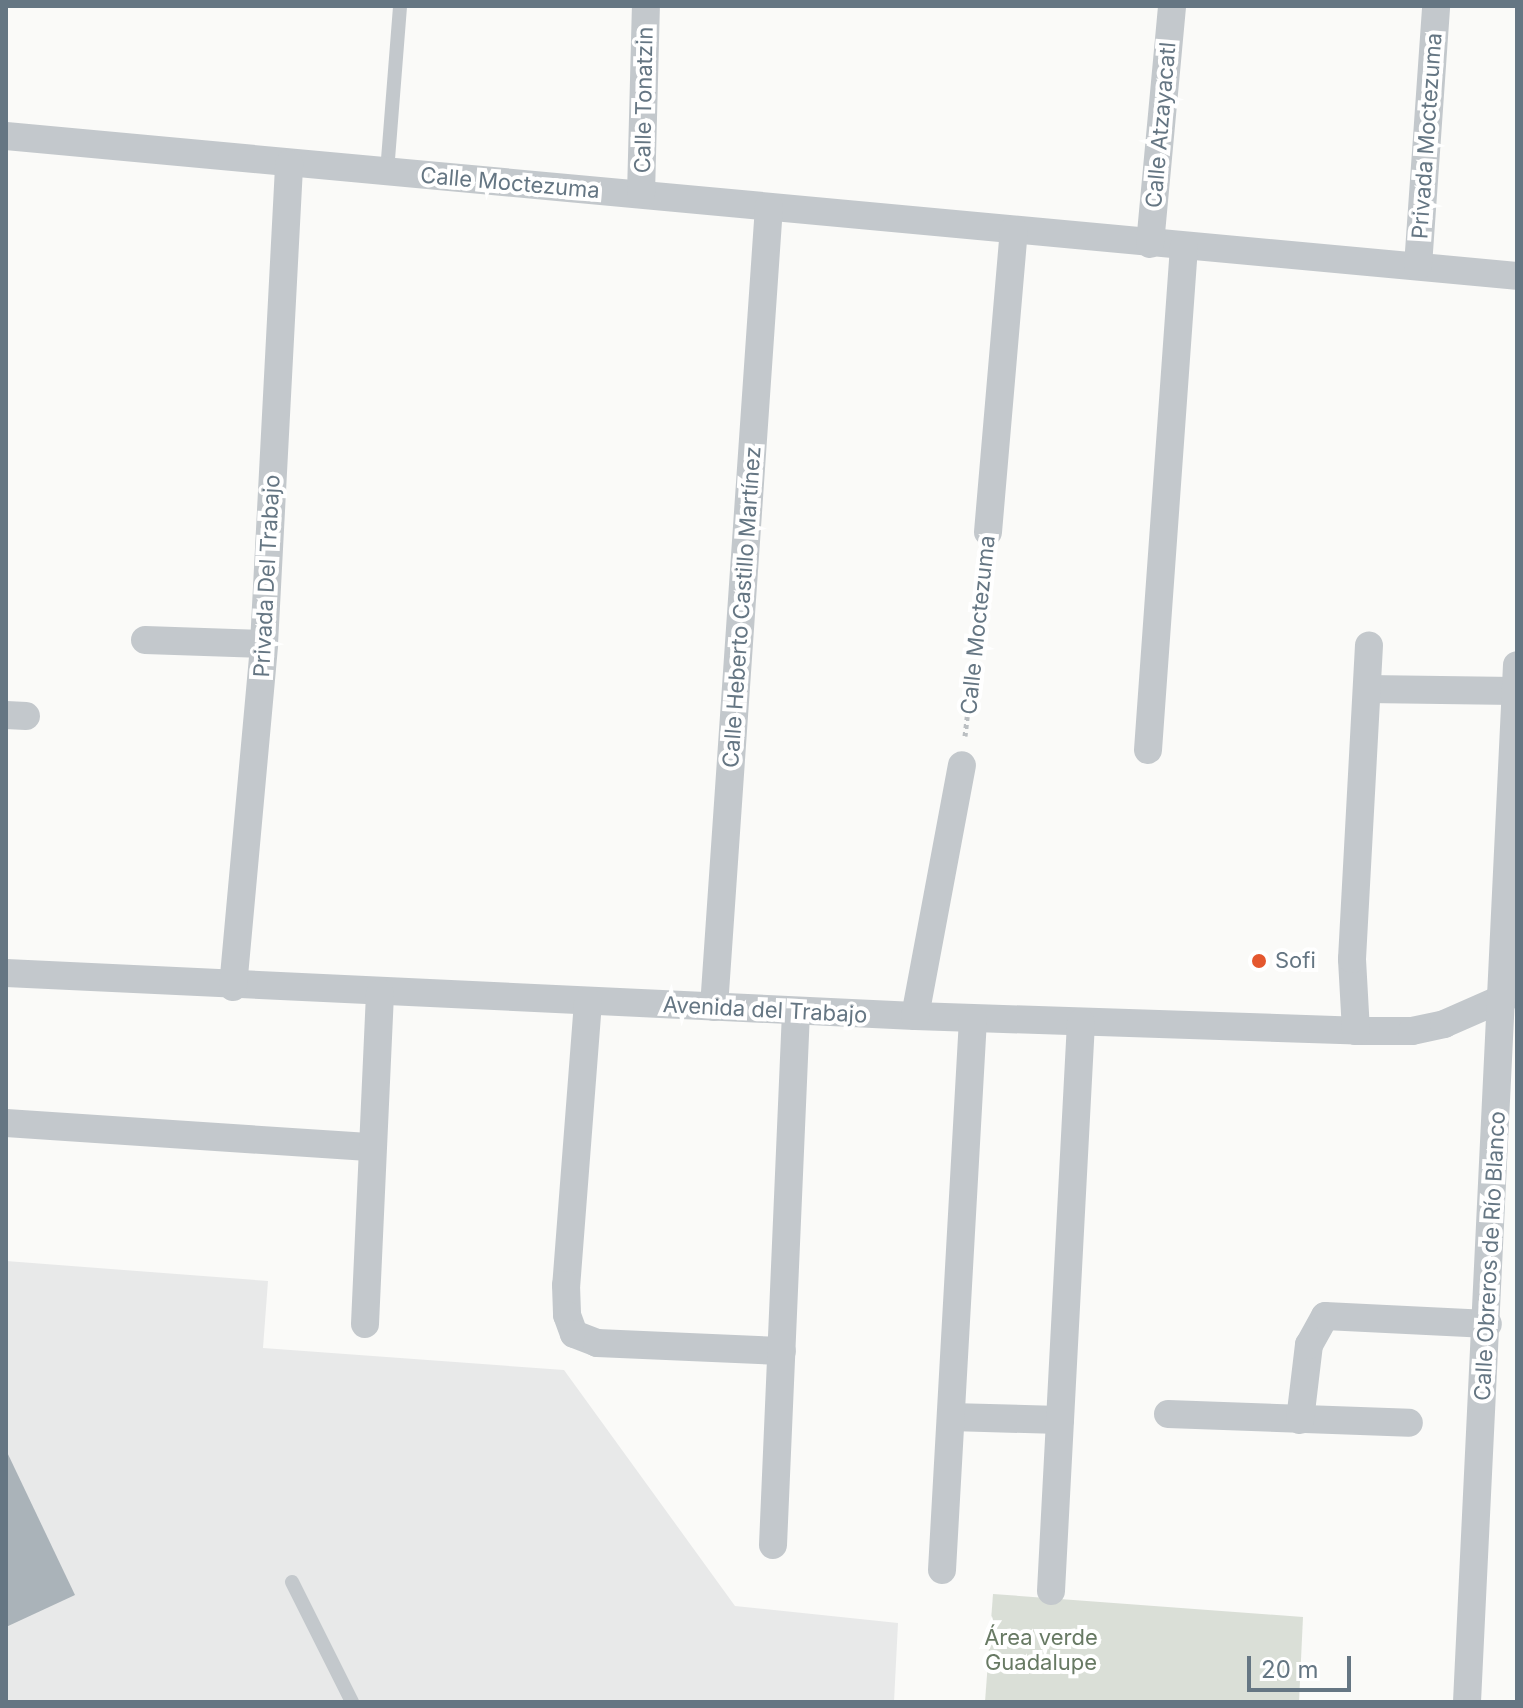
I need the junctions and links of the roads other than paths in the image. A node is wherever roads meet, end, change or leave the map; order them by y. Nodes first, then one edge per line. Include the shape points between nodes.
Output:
1 (400, 6) edge
2 (646, 6) edge
3 (1172, 6) edge
4 (1436, 6) edge
5 (6, 136) edge
6 (289, 164) junction
7 (387, 172) junction
8 (641, 194) junction
9 (769, 207) junction
10 (1014, 230) junction
11 (1150, 244) junction
12 (1184, 247) junction
13 (1418, 266) junction
14 (1517, 276) edge
15 (988, 532) road end
16 (145, 640) dead end
17 (264, 644) junction
18 (1369, 645) dead end
19 (1516, 678) edge
20 (1367, 689) junction
21 (1148, 750) dead end
22 (962, 765) road end
23 (6, 973) edge
24 (233, 987) junction
25 (380, 993) junction
26 (1509, 993) edge
27 (588, 1002) junction
28 (714, 1007) junction
29 (796, 1011) junction
30 (915, 1016) junction
31 (973, 1019) junction
32 (1081, 1023) junction
33 (1356, 1031) junction
34 (6, 1123) edge
35 (372, 1147) junction
36 (365, 1324) dead end
37 (1488, 1324) junction
38 (782, 1351) junction
39 (1168, 1414) dead end
40 (951, 1417) junction
41 (1060, 1420) junction
42 (1300, 1420) junction
43 (1409, 1423) dead end
44 (773, 1545) dead end
45 (942, 1570) dead end
46 (292, 1582) dead end
47 (1051, 1591) dead end
48 (352, 1702) edge
49 (1467, 1702) edge

1 - 7 lane
2 - 8 street, Calle Tonatzin
3 - 11 street, Calle Atzayacatl
4 - 13 street, Privada Moctezuma
5 - 6 street, Calle Moctezuma
6 - 7 street, Calle Moctezuma
6 - 17 street, Privada Del Trabajo
7 - 8 street, Calle Moctezuma
8 - 9 street, Calle Moctezuma
9 - 10 street, Calle Moctezuma
9 - 28 street, Calle Heberto Castillo Martínez
10 - 11 street, Calle Moctezuma
10 - 15 street, Calle Moctezuma
11 - 12 street, Calle Moctezuma
12 - 13 street, Calle Moctezuma
12 - 21 street
13 - 14 street, Calle Moctezuma
16 - 17 street
17 - 24 street, Privada Del Trabajo
18 - 20 street
19 - 20 street
19 - 26 street, Calle Obreros de Río Blanco
20 - 33 street via 1352,959
22 - 30 street
23 - 24 street, Avenida del Trabajo
24 - 25 street, Avenida del Trabajo
25 - 27 street, Avenida del Trabajo
25 - 35 street
26 - 33 street, Avenida del Trabajo via 1444,1024 1412,1031
26 - 37 street, Calle Obreros de Río Blanco
27 - 28 street, Avenida del Trabajo
27 - 38 street via 566,1285 574,1334 597,1343
28 - 29 street, Avenida del Trabajo
29 - 30 street, Avenida del Trabajo
29 - 38 street
30 - 31 street, Avenida del Trabajo
31 - 32 street, Avenida del Trabajo
31 - 40 street
32 - 33 street, Avenida del Trabajo
32 - 41 street
34 - 35 street
35 - 36 street
37 - 42 street via 1325,1316 1309,1345
37 - 49 street, Calle Obreros de Río Blanco
38 - 44 street
39 - 42 street
40 - 41 street
40 - 45 street
41 - 47 street
42 - 43 street
46 - 48 lane

